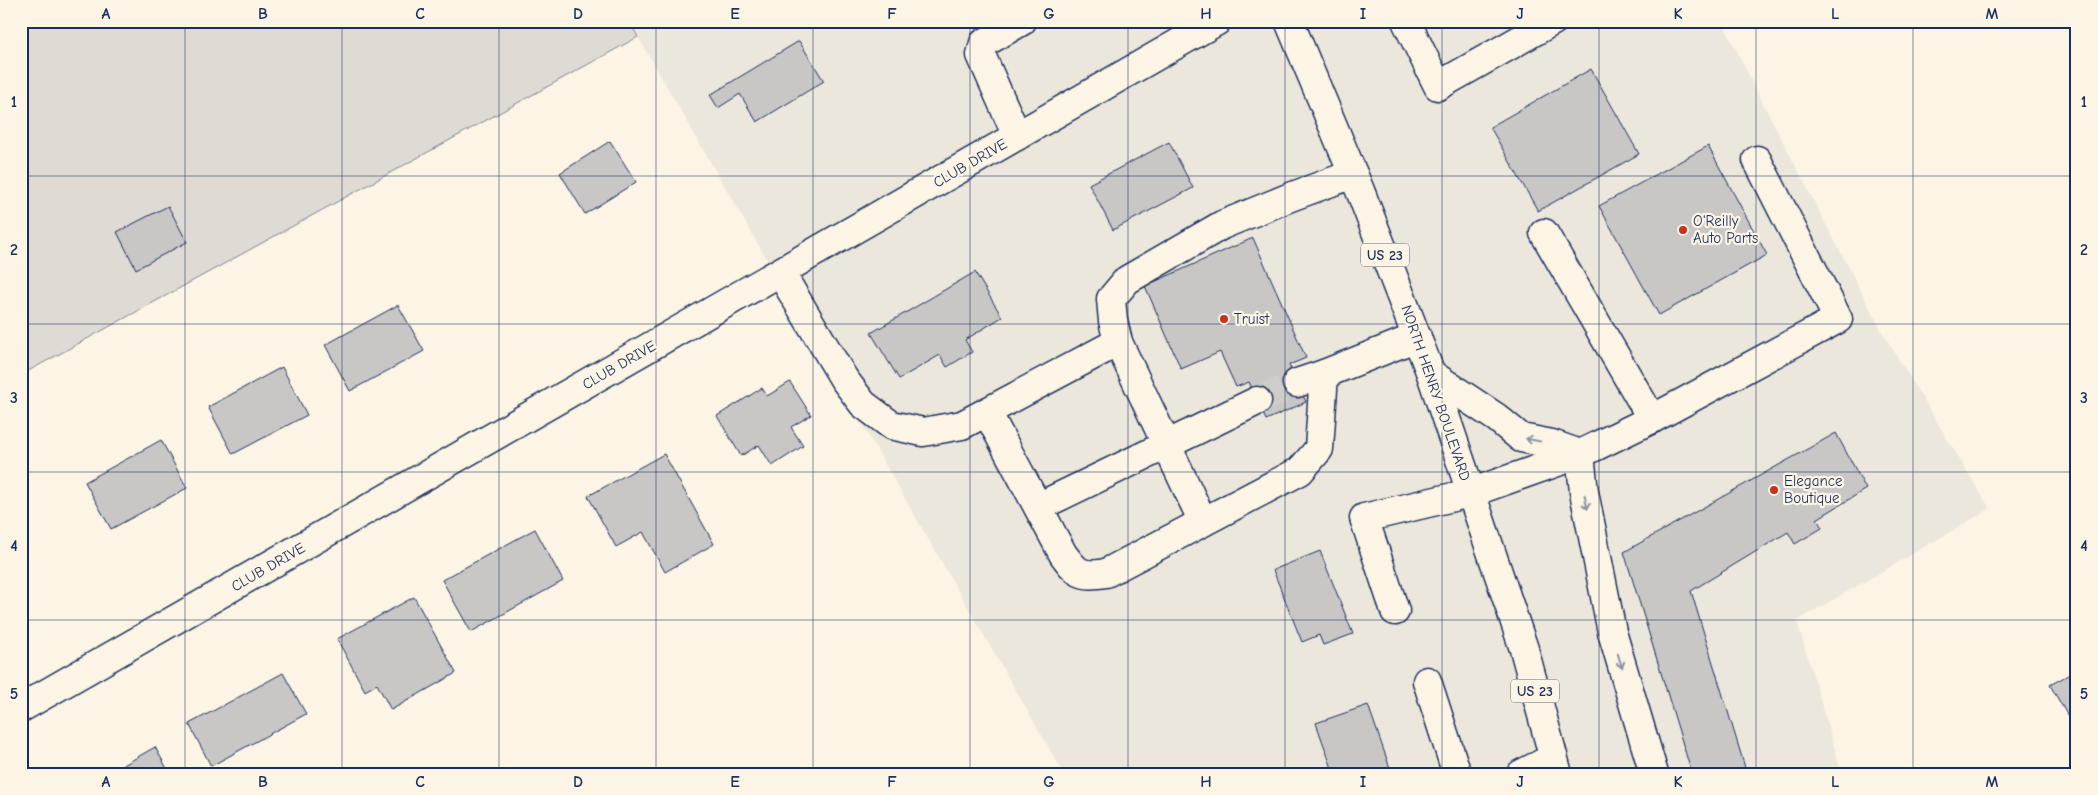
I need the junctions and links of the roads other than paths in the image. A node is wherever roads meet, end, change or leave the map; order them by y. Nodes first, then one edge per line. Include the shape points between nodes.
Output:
1 (1022, 21) edge
2 (1217, 21) edge
3 (1289, 21) edge
4 (1406, 21) edge
5 (1554, 21) edge
6 (1017, 136) junction
7 (1757, 160) dead end
8 (1353, 174) junction
9 (1544, 233) dead end
10 (780, 272) junction
11 (1417, 337) junction
12 (1118, 342) junction
13 (1324, 374) junction
14 (1431, 374) junction
15 (1297, 383) tunnel mouth
16 (1257, 401) tunnel mouth
17 (987, 412) junction
18 (1652, 419) junction
19 (1167, 444) junction
20 (1580, 454) junction
21 (1470, 493) junction
22 (1038, 507) junction
23 (1203, 522) junction
24 (1395, 611) dead end
25 (1427, 681) dead end
26 (21, 708) edge
27 (1556, 766) edge
28 (1457, 774) edge
29 (1521, 774) edge
30 (1654, 774) edge

1 - 6 main road via 984,43 980,55
2 - 6 main road, CLUB DRIVE
3 - 8 main road, NORTH HENRY BOULEVARD / US 23
4 - 5 main road via 1438,86
6 - 10 main road, CLUB DRIVE
7 - 18 main road via 1838,319
8 - 11 main road, NORTH HENRY BOULEVARD / US 23
8 - 12 main road via 1222,225 1127,280 1111,299
9 - 18 main road
10 - 17 main road via 844,379 863,404 891,425 923,432 962,425
10 - 26 main road, CLUB DRIVE
11 - 13 main road
11 - 14 main road, NORTH HENRY BOULEVARD / US 23
12 - 17 main road
12 - 19 main road
13 - 15 main road
13 - 23 main road via 1319,449 1300,471
20 -> 14 main road via 1521,438
14 - 21 main road, NORTH HENRY BOULEVARD / US 23
16 - 19 main road
17 - 22 main road
18 - 20 main road
19 - 22 main road
19 - 23 main road
20 - 21 main road
20 -> 30 main road via 1584,492 1612,632
21 - 24 main road via 1364,518
21 - 27 main road, NORTH HENRY BOULEVARD / US 23 via 1524,649
22 - 23 main road via 1062,554 1076,571 1093,575 1106,573
25 - 28 main road
27 - 29 main road

